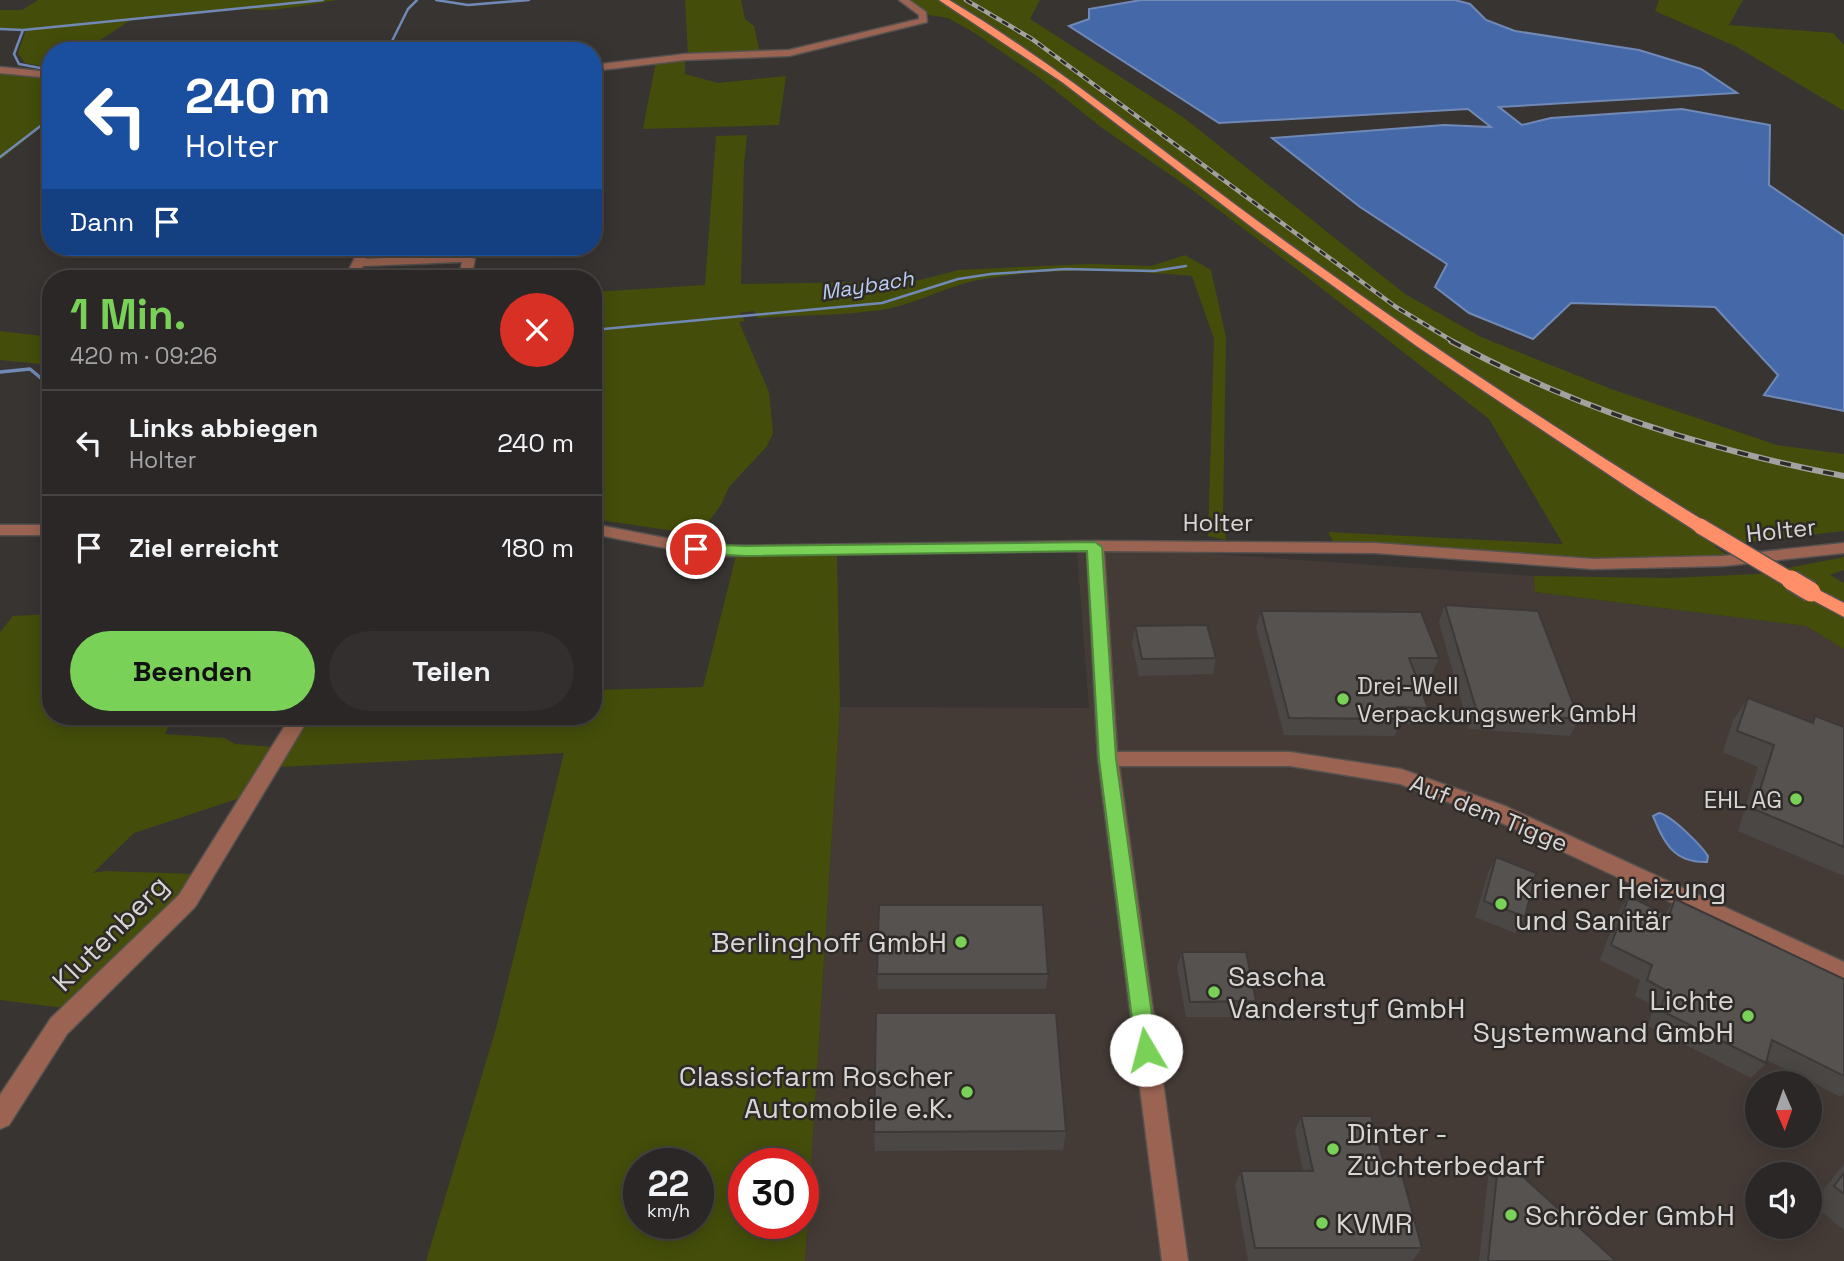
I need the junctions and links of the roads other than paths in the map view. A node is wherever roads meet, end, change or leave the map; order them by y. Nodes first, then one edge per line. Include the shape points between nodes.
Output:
1 (903, 0) edge
2 (943, 0) edge
3 (602, 67) edge
4 (0, 70) edge
5 (42, 74) edge
6 (362, 256) edge
7 (358, 263) junction
8 (355, 270) edge
9 (467, 270) edge
10 (0, 530) edge
11 (42, 530) edge
12 (602, 531) edge
13 (1095, 547) junction
14 (1844, 548) edge
15 (1844, 611) edge
16 (295, 725) edge
17 (1108, 759) junction
18 (1844, 973) edge
19 (0, 1117) edge
20 (1175, 1261) edge

1 - 3 street via 923,14 924,20 789,53 685,57
2 - 15 main road, bridge via 1026,52 1398,330 1563,442
4 - 5 street
6 - 7 street
7 - 8 street
7 - 9 street via 460,258 469,260
10 - 11 street
12 - 13 street, Holter via 723,551
13 - 14 street, Holter via 1375,548 1592,564 1723,561
13 - 17 street
16 - 19 street, Klutenberg via 187,901 59,1026
17 - 18 street, Auf dem Tigge via 1290,759 1401,777 1498,812
17 - 20 street

